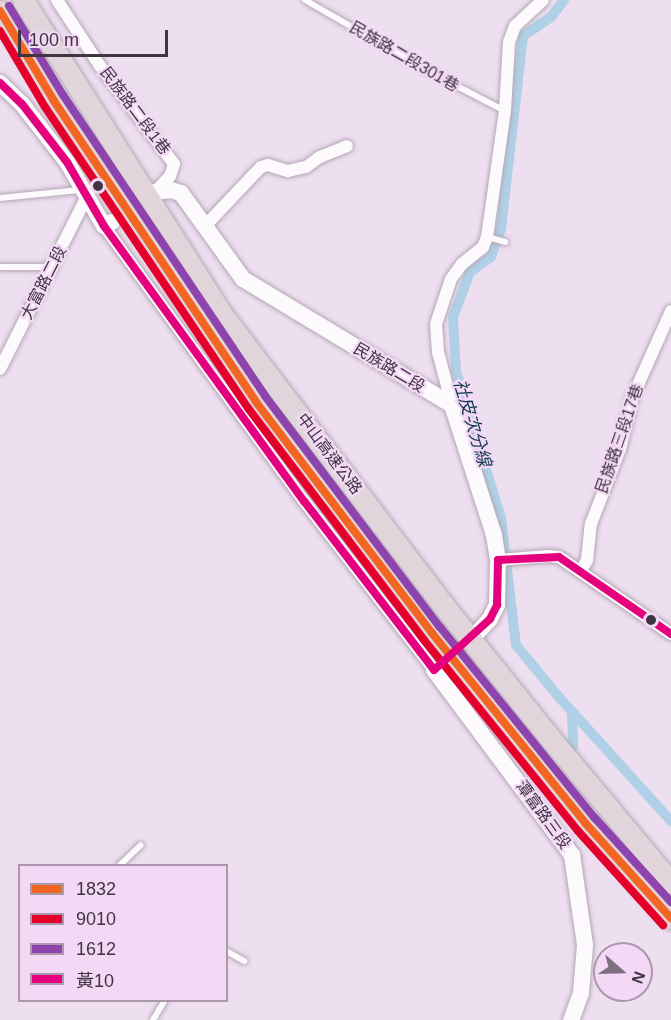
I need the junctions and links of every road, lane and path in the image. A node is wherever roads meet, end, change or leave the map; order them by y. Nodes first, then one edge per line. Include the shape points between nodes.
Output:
1 (23, 0) edge
2 (57, 0) edge
3 (305, 0) edge
4 (543, 0) edge
5 (0, 12) edge
6 (0, 83) edge
7 (505, 111) junction
8 (347, 146) dead end
9 (170, 176) junction
10 (155, 192) joint
11 (85, 193) junction
12 (181, 193) junction
13 (0, 198) edge
14 (108, 224) joint
15 (205, 226) junction
16 (489, 237) junction
17 (505, 242) dead end
18 (0, 267) edge
19 (52, 267) junction
20 (671, 311) edge
21 (0, 369) edge
22 (452, 405) junction
23 (504, 560) junction
24 (581, 570) junction
25 (476, 634) tunnel mouth
26 (671, 634) edge
27 (434, 670) joint
28 (141, 845) dead end
29 (121, 864) edge
30 (671, 883) edge
31 (671, 918) edge
32 (228, 952) edge
33 (244, 961) dead end
34 (164, 1002) edge
35 (156, 1019) edge
36 (571, 1020) edge

1 - 30 highway, 中山高速公路 via 223,316 459,624
2 - 9 street, 民族路二段1巷 via 100,66 174,164
3 - 7 lane, 民族路二段301巷
4 - 7 street via 515,26 509,42
5 - 31 highway, 中山高速公路 via 54,101 255,402 446,652 586,824
6 - 11 street via 22,104 67,162
7 - 16 street
8 - 15 street via 288,171 268,165 261,167
9 - 10 street, 民族路二段1巷
9 - 12 street
10 - 12 street via 171,189
11 - 13 lane
11 - 14 street
11 - 19 street, 大富路二段
12 - 15 street, 民族路二段
14 - 27 street via 304,501
15 - 22 street, 民族路二段 via 243,279
16 - 17 lane
16 - 22 street via 451,279 436,324 438,352
18 - 19 lane
19 - 21 street, 大富路二段
20 - 24 street, 民族路三段17巷 via 633,396 620,449 591,524 587,560
22 - 23 street
23 - 24 street via 559,557
23 - 25 street via 497,605
24 - 26 street
27 - 36 street, 潭富路三段 via 572,855 585,945 581,993
28 - 29 lane
32 - 33 lane
34 - 35 lane

